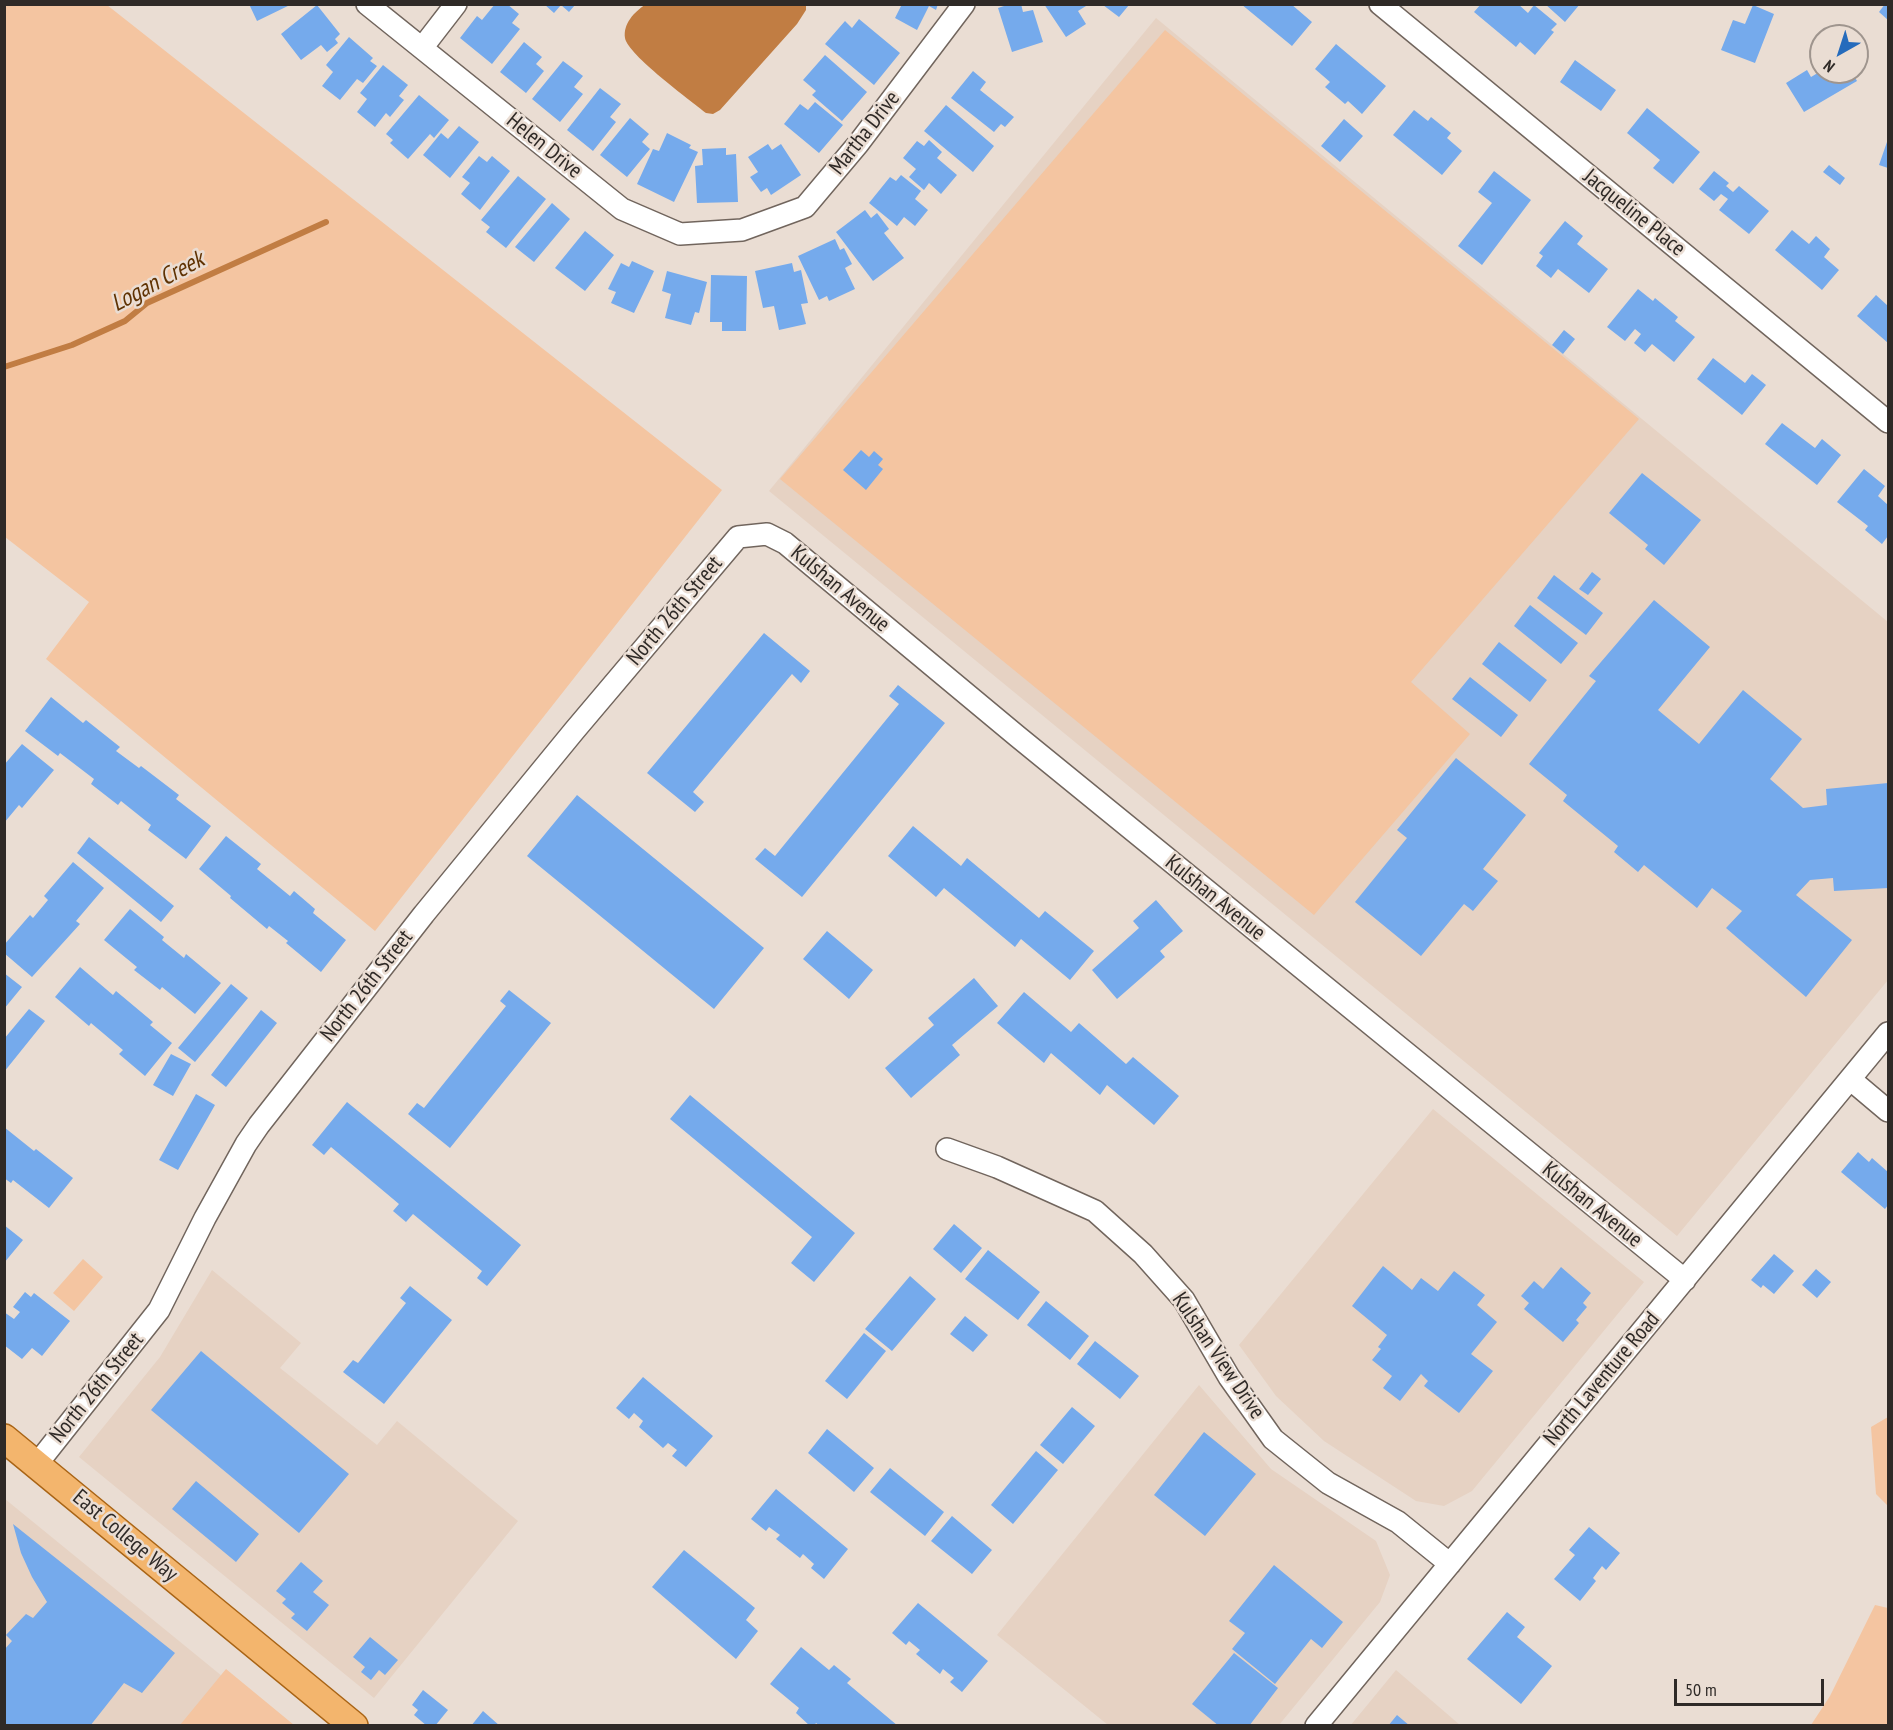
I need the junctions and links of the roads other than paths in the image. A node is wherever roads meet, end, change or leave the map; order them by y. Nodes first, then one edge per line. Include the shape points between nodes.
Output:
1 (367, 4) edge
2 (456, 4) edge
3 (964, 4) edge
4 (1380, 4) edge
5 (422, 48) junction
6 (742, 230) joint
7 (1888, 422) edge
8 (738, 537) joint
9 (1888, 1033) edge
10 (1850, 1079) junction
11 (1888, 1111) edge
12 (947, 1149) dead end
13 (1685, 1280) junction
14 (4, 1438) edge
15 (37, 1464) junction
16 (1449, 1564) junction
17 (354, 1725) edge
18 (1316, 1725) edge

1 - 5 street, Helen Drive
2 - 5 street
3 - 6 street, Martha Drive via 805,207
4 - 7 street, Jacqueline Place
5 - 6 street, Helen Drive via 622,208 680,234
8 - 13 street, Kulshan Avenue via 767,534 785,543
8 - 15 street, North 26th Street via 424,914 259,1125 205,1218 159,1310
9 - 10 street, North Laventure Road
10 - 11 street
10 - 13 street, North Laventure Road
12 - 16 street, Kulshan View Drive via 1095,1211 1143,1254 1184,1300 1229,1377 1273,1439 1328,1483 1398,1522
13 - 16 street, North Laventure Road
14 - 15 main road, East College Way
15 - 17 main road, East College Way
16 - 18 street, North Laventure Road

